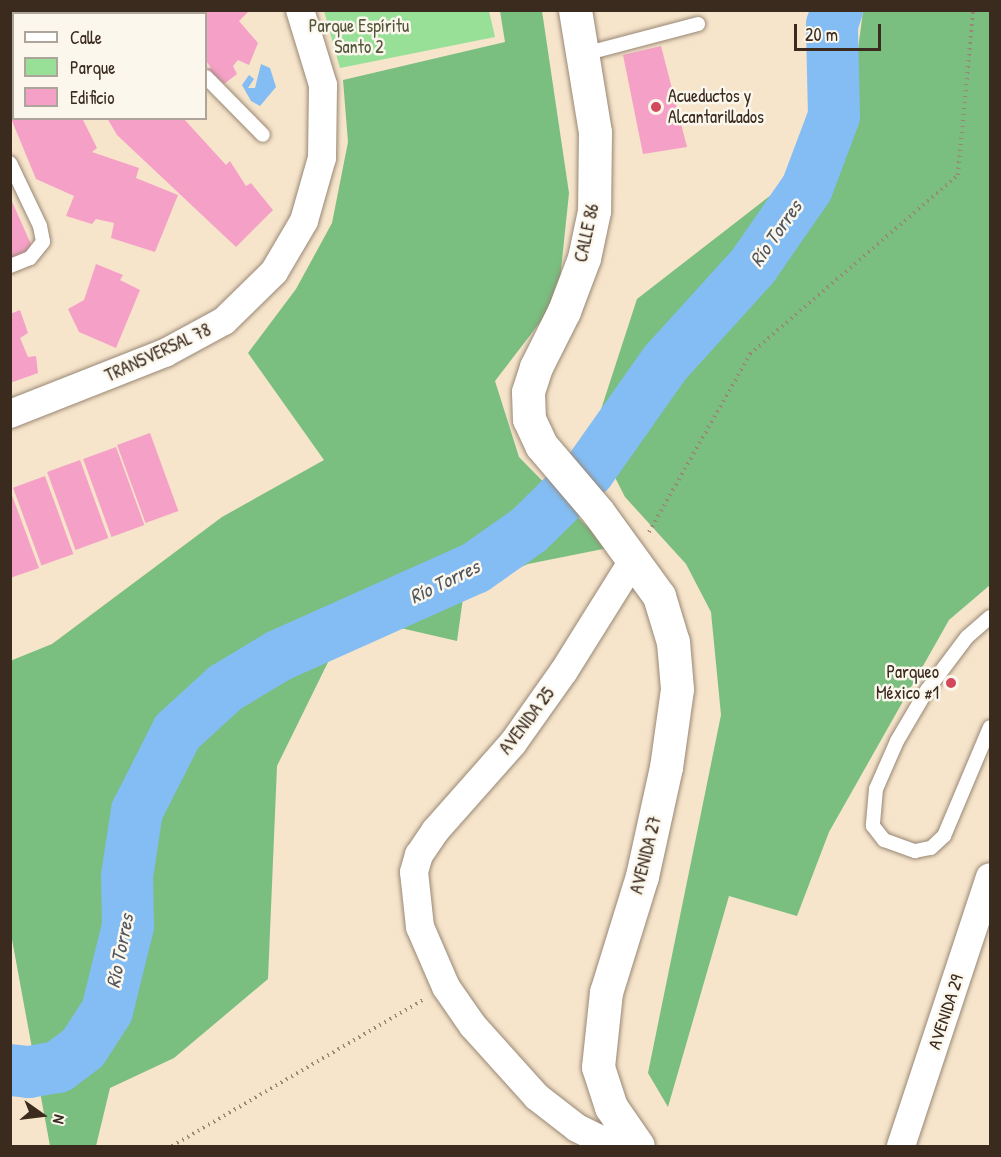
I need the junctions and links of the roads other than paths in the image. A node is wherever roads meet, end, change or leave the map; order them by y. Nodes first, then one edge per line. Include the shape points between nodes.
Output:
1 (300, 10) edge
2 (575, 10) edge
3 (698, 24) dead end
4 (584, 54) junction
5 (207, 78) edge
6 (263, 135) dead end
7 (10, 163) edge
8 (10, 266) edge
9 (10, 414) edge
10 (598, 512) joint
11 (632, 562) junction
12 (990, 617) edge
13 (990, 727) edge
14 (990, 877) edge
15 (614, 1146) edge
16 (638, 1146) edge
17 (901, 1146) edge

1 - 9 street, TRANSVERSAL 78 via 323,85 322,158 304,221 274,272 224,321 165,353
2 - 4 street, CALLE 86
3 - 4 lane
4 - 10 street, CALLE 86 via 595,132 594,211 584,258 528,392 529,419 541,445
5 - 6 lane
7 - 8 lane via 40,226 43,242 30,258
10 - 11 street, AVENIDA 27
11 - 15 street, AVENIDA 25 via 558,680 513,743 436,830 419,855 414,872 420,927 446,987 498,1058 537,1097 578,1128
11 - 16 street, AVENIDA 27 via 659,596 673,642 677,689 666,767 642,876 606,992 598,1067 611,1107
12 - 13 lane via 967,637 927,690 897,741 876,789 873,826 884,840 915,851 931,848 944,836
14 - 17 street, AVENIDA 29

